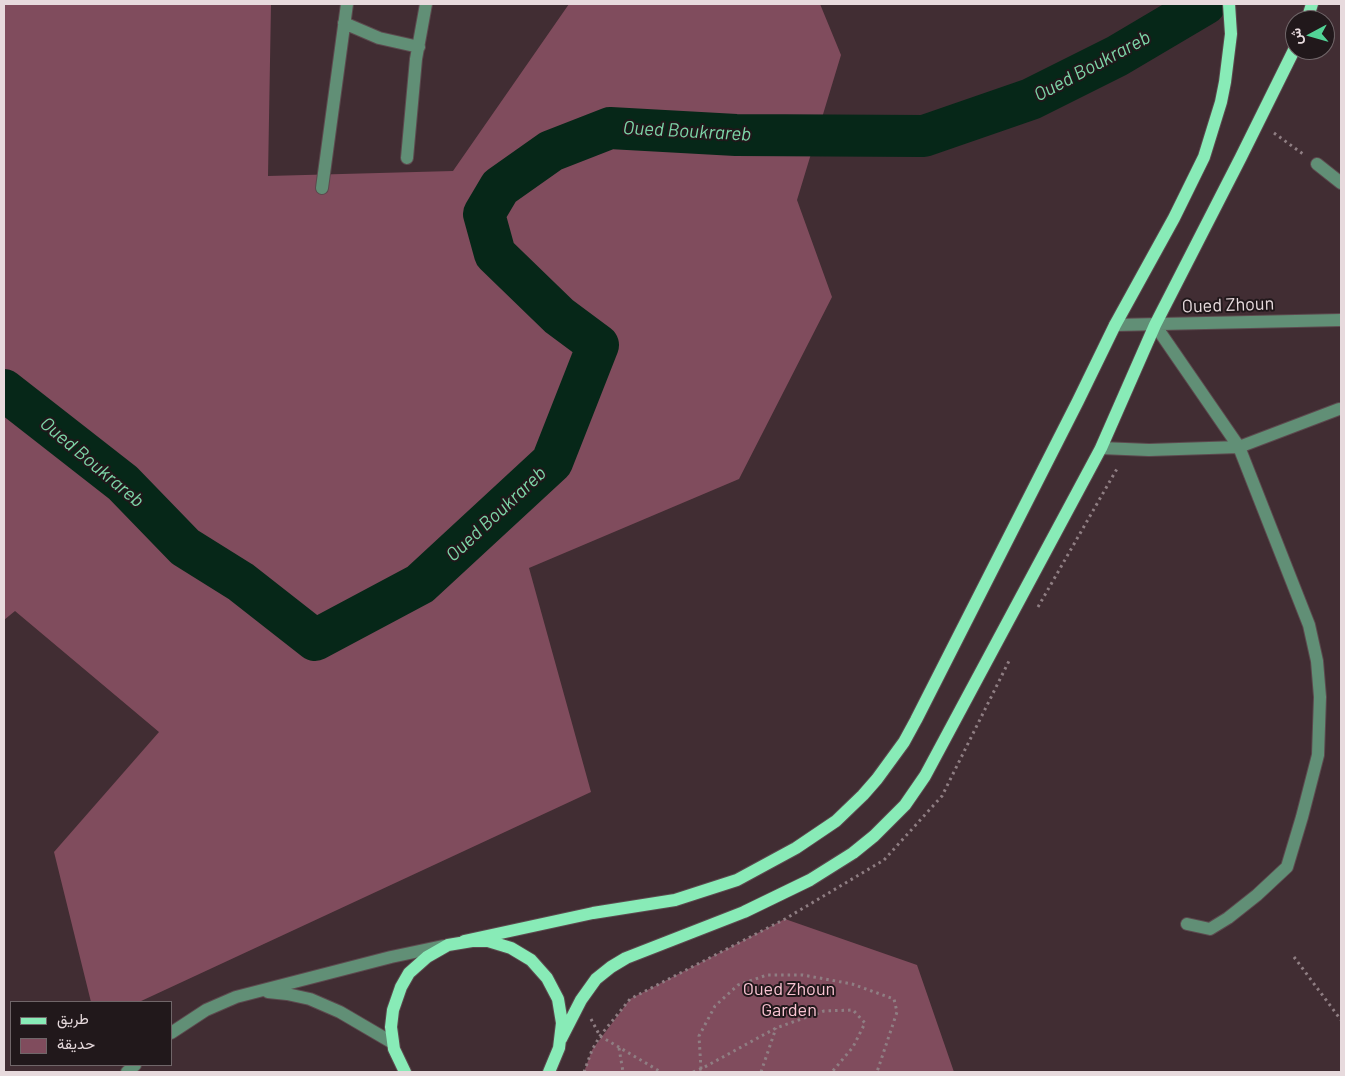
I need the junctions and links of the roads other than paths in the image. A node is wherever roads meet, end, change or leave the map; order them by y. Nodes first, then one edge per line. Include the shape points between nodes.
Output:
1 (347, 4) edge
2 (426, 4) edge
3 (1228, 4) edge
4 (344, 23) junction
5 (419, 47) junction
6 (1289, 60) edge
7 (407, 158) dead end
8 (1317, 164) road end
9 (1341, 183) edge
10 (322, 188) dead end
11 (1341, 320) edge
12 (1155, 324) junction
13 (1115, 325) junction
14 (1339, 409) dead end
15 (1239, 447) junction
16 (1101, 448) junction
17 (1188, 924) dead end
18 (464, 941) junction
19 (448, 945) junction
20 (258, 992) junction
21 (172, 1032) edge
22 (561, 1039) junction
23 (393, 1046) junction
24 (396, 1072) edge
25 (405, 1072) edge
26 (549, 1072) edge

1 - 4 street
2 - 5 street
3 - 13 main road via 1231,34 1225,82 1200,166
4 - 5 street via 379,38
4 - 10 street
5 - 7 street
6 - 12 main road
8 - 9 street
11 - 12 street, Oued Zhoun
12 - 13 street, Oued Zhoun
12 - 15 street
12 - 16 main road
13 - 18 main road via 904,742 858,800 836,821 754,872 714,888 675,900 593,913
14 - 15 street
15 - 16 street
15 - 17 street via 1309,626 1317,661 1320,697 1318,755 1287,867 1257,895 1210,929
16 - 22 main road via 925,776 905,805 874,836 810,880 744,912 626,958 611,967 596,979 581,1000
18 - 19 main road
18 - 22 main road via 503,945 518,951 537,966 548,978 558,999 562,1015
19 - 20 street
19 - 23 main road via 420,962 405,980 393,1010
20 - 21 street via 206,1010
20 - 23 street via 310,999 340,1012
22 - 26 main road
23 - 24 main road
23 - 25 main road

